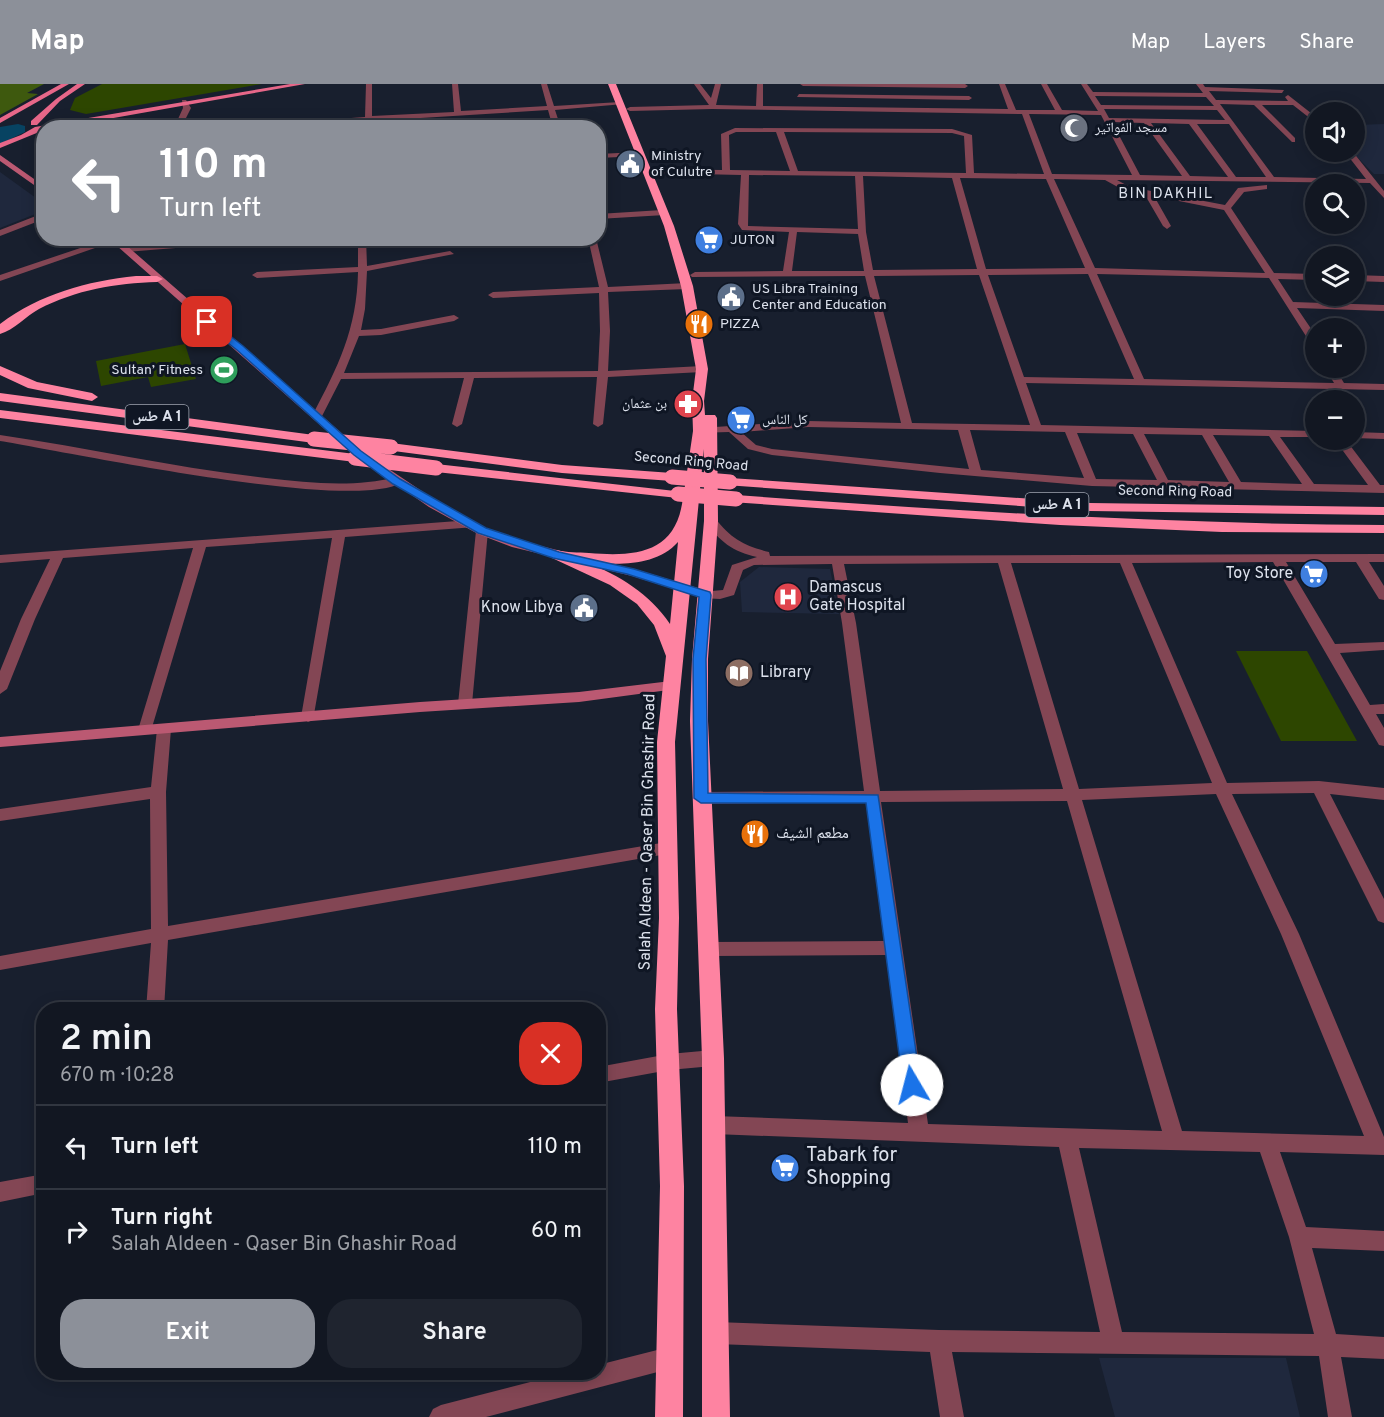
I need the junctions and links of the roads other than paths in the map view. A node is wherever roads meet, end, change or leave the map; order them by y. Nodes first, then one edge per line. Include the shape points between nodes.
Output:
1 (66, 84) edge
2 (82, 84) edge
3 (283, 84) edge
4 (302, 84) edge
5 (369, 84) edge
6 (455, 84) edge
7 (544, 84) edge
8 (612, 84) edge
9 (619, 84) edge
10 (760, 84) edge
11 (801, 84) edge
12 (1002, 84) edge
13 (1044, 84) edge
14 (1084, 84) edge
15 (1275, 84) edge
16 (698, 85) edge
17 (718, 85) edge
18 (964, 85) edge
19 (1202, 86) edge
20 (1282, 91) junction
21 (1091, 94) junction
22 (799, 96) junction
23 (969, 98) junction
24 (1215, 102) junction
25 (186, 103) junction
26 (1256, 103) junction
27 (1296, 103) junction
28 (712, 105) junction
29 (625, 106) junction
30 (551, 108) junction
31 (759, 108) junction
32 (1146, 108) junction
33 (801, 109) junction
34 (972, 111) junction
35 (1305, 111) edge
36 (45, 112) junction
37 (1013, 112) junction
38 (1025, 112) junction
39 (1060, 113) junction
40 (1103, 113) junction
41 (458, 114) junction
42 (80, 119) junction
43 (37, 120) edge
44 (62, 120) edge
45 (71, 120) edge
46 (180, 120) edge
47 (368, 120) edge
48 (398, 120) edge
49 (555, 120) edge
50 (36, 121) edge
51 (1146, 121) junction
52 (1155, 121) junction
53 (1191, 121) junction
54 (0, 122) edge
55 (16, 122) dead end
56 (1232, 122) junction
57 (33, 124) junction
58 (36, 124) edge
59 (36, 124) edge
60 (779, 130) junction
61 (1292, 140) dead end
62 (2, 146) edge
63 (639, 154) junction
64 (606, 156) edge
65 (3, 159) edge
66 (1357, 162) edge
67 (654, 171) junction
68 (726, 171) junction
69 (745, 171) junction
70 (794, 171) junction
71 (859, 173) junction
72 (955, 174) junction
73 (970, 174) junction
74 (1048, 176) junction
75 (1106, 177) junction
76 (1137, 177) junction
77 (1187, 178) junction
78 (1234, 179) junction
79 (1269, 180) junction
80 (1372, 181) junction
81 (36, 184) edge
82 (1148, 193) junction
83 (1384, 196) edge
84 (1227, 208) junction
85 (662, 213) junction
86 (606, 217) edge
87 (36, 219) edge
88 (1167, 226) dead end
89 (793, 231) junction
90 (862, 232) junction
91 (0, 233) edge
92 (93, 246) edge
93 (122, 246) edge
94 (142, 246) edge
95 (181, 246) edge
96 (362, 246) edge
97 (594, 246) edge
98 (126, 249) junction
99 (141, 249) junction
100 (450, 254) dead end
101 (363, 268) junction
102 (982, 271) junction
103 (1093, 271) junction
104 (788, 273) junction
105 (868, 273) junction
106 (152, 275) junction
107 (257, 275) dead end
108 (1272, 275) junction
109 (1305, 276) edge
110 (0, 278) edge
111 (1365, 278) edge
112 (1384, 279) edge
113 (691, 280) junction
114 (603, 290) junction
115 (493, 295) dead end
116 (1292, 305) junction
117 (1382, 310) edge
118 (454, 318) dead end
119 (1305, 326) edge
120 (0, 330) edge
121 (355, 333) junction
122 (702, 369) junction
123 (0, 370) edge
124 (603, 374) junction
125 (470, 375) junction
126 (337, 376) junction
127 (1336, 378) edge
128 (1021, 380) junction
129 (1140, 381) junction
130 (1341, 386) junction
131 (1384, 387) edge
132 (0, 397) edge
133 (0, 414) edge
134 (317, 416) junction
135 (457, 424) dead end
136 (598, 424) dead end
137 (907, 425) junction
138 (210, 426) junction
139 (963, 426) junction
140 (732, 429) junction
141 (1037, 429) junction
142 (1070, 430) junction
143 (1137, 430) junction
144 (705, 431) junction
145 (1206, 432) junction
146 (1273, 434) junction
147 (1305, 434) edge
148 (1365, 435) edge
149 (1384, 436) edge
150 (0, 438) edge
151 (1349, 450) edge
152 (976, 473) junction
153 (397, 481) junction
154 (1092, 482) junction
155 (1165, 485) junction
156 (1237, 486) junction
157 (1311, 488) junction
158 (1381, 489) edge
159 (1384, 511) edge
160 (688, 517) junction
161 (711, 521) junction
162 (476, 528) junction
163 (1384, 529) edge
164 (339, 536) junction
165 (201, 544) junction
166 (59, 554) junction
167 (557, 555) junction
168 (1124, 558) junction
169 (1360, 558) junction
170 (1384, 558) edge
171 (0, 559) edge
172 (798, 559) junction
173 (837, 559) junction
174 (1003, 559) junction
175 (1278, 560) junction
176 (681, 587) junction
177 (705, 595) junction
178 (1384, 596) edge
179 (1384, 646) edge
180 (1329, 649) junction
181 (673, 655) junction
182 (671, 686) junction
183 (0, 689) edge
184 (465, 704) junction
185 (1384, 709) edge
186 (1365, 710) junction
187 (308, 717) junction
188 (164, 729) junction
189 (145, 730) junction
190 (1384, 741) edge
191 (0, 742) edge
192 (1221, 787) junction
193 (1319, 787) junction
194 (158, 792) junction
195 (1384, 794) edge
196 (1073, 795) junction
197 (701, 798) junction
198 (873, 798) junction
199 (0, 815) edge
200 (668, 848) junction
201 (1384, 916) edge
202 (160, 934) junction
203 (893, 948) junction
204 (708, 949) junction
205 (0, 963) edge
206 (156, 1002) edge
207 (713, 1058) junction
208 (669, 1062) junction
209 (606, 1074) edge
210 (714, 1125) junction
211 (918, 1132) junction
212 (1067, 1139) junction
213 (1175, 1140) junction
214 (1268, 1143) junction
215 (1381, 1146) edge
216 (36, 1185) edge
217 (0, 1192) edge
218 (1299, 1237) junction
219 (1384, 1241) edge
220 (716, 1333) junction
221 (939, 1341) junction
222 (1114, 1343) junction
223 (1328, 1345) junction
224 (1384, 1348) edge
225 (669, 1358) junction
226 (606, 1374) edge
227 (584, 1380) edge
228 (441, 1417) edge
229 (669, 1417) edge
230 (716, 1417) edge
231 (952, 1417) edge
232 (1340, 1417) edge

1 - 54 main road
2 - 36 main road
3 - 25 main road
4 - 25 main road
5 - 47 street
6 - 41 street
7 - 30 street
8 - 29 highway, Salah Aldeen - Qaser Bin Ghashir Road
9 - 29 highway, Salah Aldeen - Qaser Bin Ghashir Road
10 - 31 street
11 - 18 street
11 - 22 street
12 - 37 street
13 - 39 street
14 - 21 street
15 - 20 street
16 - 17 street
16 - 28 street
17 - 28 street
18 - 23 street
19 - 20 street
19 - 24 street
20 - 27 street
21 - 24 street
21 - 40 street
22 - 23 street
22 - 33 street
23 - 34 street
24 - 26 street
24 - 32 street
24 - 56 street
25 - 42 main road
25 - 44 main road
25 - 46 street
26 - 27 street
26 - 61 street
27 - 35 street
28 - 29 street
28 - 31 street
29 - 30 street
29 - 63 highway, Salah Aldeen - Qaser Bin Ghashir Road
29 - 67 highway, Salah Aldeen - Qaser Bin Ghashir Road
30 - 41 street
30 - 49 street
31 - 33 street
32 - 40 street
32 - 52 street
33 - 34 street
34 - 37 street
36 - 42 main road
36 - 43 main road
37 - 38 street
38 - 39 street
38 - 74 street
39 - 40 street
40 - 51 street
40 - 76 street
41 - 48 street
42 - 45 main road
50 - 57 main road
51 - 52 street
51 - 77 street
52 - 53 street
53 - 56 street
53 - 78 street
54 - 55 main road
56 - 79 street
57 - 58 main road
57 - 59 main road
57 - 62 main road via 24,137
60 - 68 street via 728,131
60 - 70 street
60 - 73 street via 964,133 968,135
62 - 65 main road
63 - 64 street
63 - 85 highway, Salah Aldeen - Qaser Bin Ghashir Road
65 - 81 main road
66 - 80 street
67 - 68 street
67 - 113 highway, Salah Aldeen - Qaser Bin Ghashir Road via 680,227
68 - 69 street
69 - 70 street
69 - 89 street via 743,226
70 - 71 street
71 - 72 street
71 - 90 street
72 - 73 street
72 - 102 street
73 - 74 street
74 - 75 street
74 - 103 street
75 - 76 street
75 - 82 street via 1122,187
76 - 77 street
77 - 78 street
78 - 79 street
79 - 80 street
79 - 84 street via 1266,186 1241,190
80 - 83 street
82 - 84 street
82 - 88 street
84 - 108 street
85 - 86 street
85 - 113 highway, Salah Aldeen - Qaser Bin Ghashir Road
87 - 91 street
89 - 90 street
89 - 104 street
90 - 105 street
92 - 110 street
93 - 98 main road
94 - 99 street
95 - 99 street
96 - 101 street
97 - 114 street
98 - 99 street
98 - 106 main road
100 - 101 street
101 - 107 street
101 - 121 street
102 - 103 street
102 - 105 street
102 - 128 street
103 - 108 street
103 - 129 street
104 - 105 street
104 - 113 street
105 - 137 street
106 - 120 highway via 111,282 42,303
106 - 134 main road
108 - 109 street
108 - 116 street
111 - 112 street
113 - 114 street
113 - 122 highway, Salah Aldeen - Qaser Bin Ghashir Road
113 - 144 highway, Salah Aldeen - Qaser Bin Ghashir Road via 707,338
114 - 115 street
114 - 124 street
116 - 117 street
116 - 119 street
118 - 121 street
121 - 126 street
122 - 124 street
122 - 144 highway, Salah Aldeen - Qaser Bin Ghashir Road via 698,401
123 - 138 highway via 28,383
124 - 125 street
124 - 136 street
125 - 126 street
125 - 135 street
126 - 134 street
127 - 130 street
128 - 129 street
128 - 141 street
129 - 130 street
130 - 131 street
132 - 138 highway, Second Ring Road / طس A 1
133 - 163 highway, Second Ring Road / طس A 1, bridge via 505,477 736,499 1060,521
134 - 153 main road
137 - 139 street
137 - 140 street via 787,424
138 - 159 highway, Second Ring Road / طس A 1, bridge via 551,468 730,482 1090,507
139 - 141 street
139 - 152 street
140 - 144 street
140 - 152 street via 752,447 772,452
141 - 142 street
142 - 143 street
142 - 154 street
143 - 145 street
143 - 155 street
144 - 160 highway, Salah Aldeen - Qaser Bin Ghashir Road
144 - 161 highway, Salah Aldeen - Qaser Bin Ghashir Road
145 - 146 street
145 - 156 street
146 - 147 street
146 - 157 street
148 - 149 street
150 - 153 street via 271,482 355,490
151 - 158 street
152 - 154 street
153 - 162 main road
154 - 155 street
155 - 156 street
156 - 157 street
157 - 158 street
160 - 167 highway via 673,539 651,554 632,558
160 - 176 highway, Salah Aldeen - Qaser Bin Ghashir Road
161 - 172 street via 737,549
161 - 177 highway, Salah Aldeen - Qaser Bin Ghashir Road
162 - 164 street
162 - 167 main road
162 - 184 street
164 - 165 street
164 - 187 street
165 - 166 street
165 - 189 street
166 - 171 street
166 - 183 street
167 - 176 main road
167 - 181 highway via 616,583 647,604 662,624
168 - 174 street
168 - 175 street
168 - 192 street
169 - 170 street
169 - 175 street
169 - 178 street
172 - 173 street
172 - 177 street via 742,565 737,568 729,592
173 - 174 street
173 - 198 street
174 - 196 street
175 - 180 street
176 - 177 main road
176 - 181 highway, Salah Aldeen - Qaser Bin Ghashir Road
177 - 197 highway, Salah Aldeen - Qaser Bin Ghashir Road via 700,659
179 - 180 street
180 - 186 street
181 - 182 highway, Salah Aldeen - Qaser Bin Ghashir Road
182 - 184 main road
182 - 200 highway, Salah Aldeen - Qaser Bin Ghashir Road via 666,742
184 - 187 main road
185 - 186 street
186 - 190 street
187 - 188 main road
188 - 189 main road
188 - 194 street
189 - 191 main road
192 - 193 street
192 - 196 street
192 - 215 street via 1290,934
193 - 195 street
193 - 201 street
194 - 199 street
194 - 202 street
196 - 198 street
196 - 213 street
197 - 198 street
197 - 204 highway, Salah Aldeen - Qaser Bin Ghashir Road
198 - 203 street
200 - 202 street
200 - 208 highway, Salah Aldeen - Qaser Bin Ghashir Road
202 - 205 street
202 - 206 street
203 - 204 street
203 - 211 street
204 - 207 highway, Salah Aldeen - Qaser Bin Ghashir Road
207 - 208 street
207 - 210 highway, Salah Aldeen - Qaser Bin Ghashir Road
208 - 209 street
208 - 225 highway, Salah Aldeen - Qaser Bin Ghashir Road
210 - 211 street
210 - 220 highway, Salah Aldeen - Qaser Bin Ghashir Road
211 - 212 street
212 - 213 street
212 - 222 street
213 - 214 street
214 - 215 street
214 - 218 street
216 - 217 street
218 - 219 street
218 - 223 street
220 - 221 street
220 - 230 highway, Salah Aldeen - Qaser Bin Ghashir Road
221 - 222 street
221 - 231 street
222 - 223 street
223 - 224 street
223 - 232 street
225 - 226 street
225 - 229 highway, Salah Aldeen - Qaser Bin Ghashir Road
227 - 228 street

